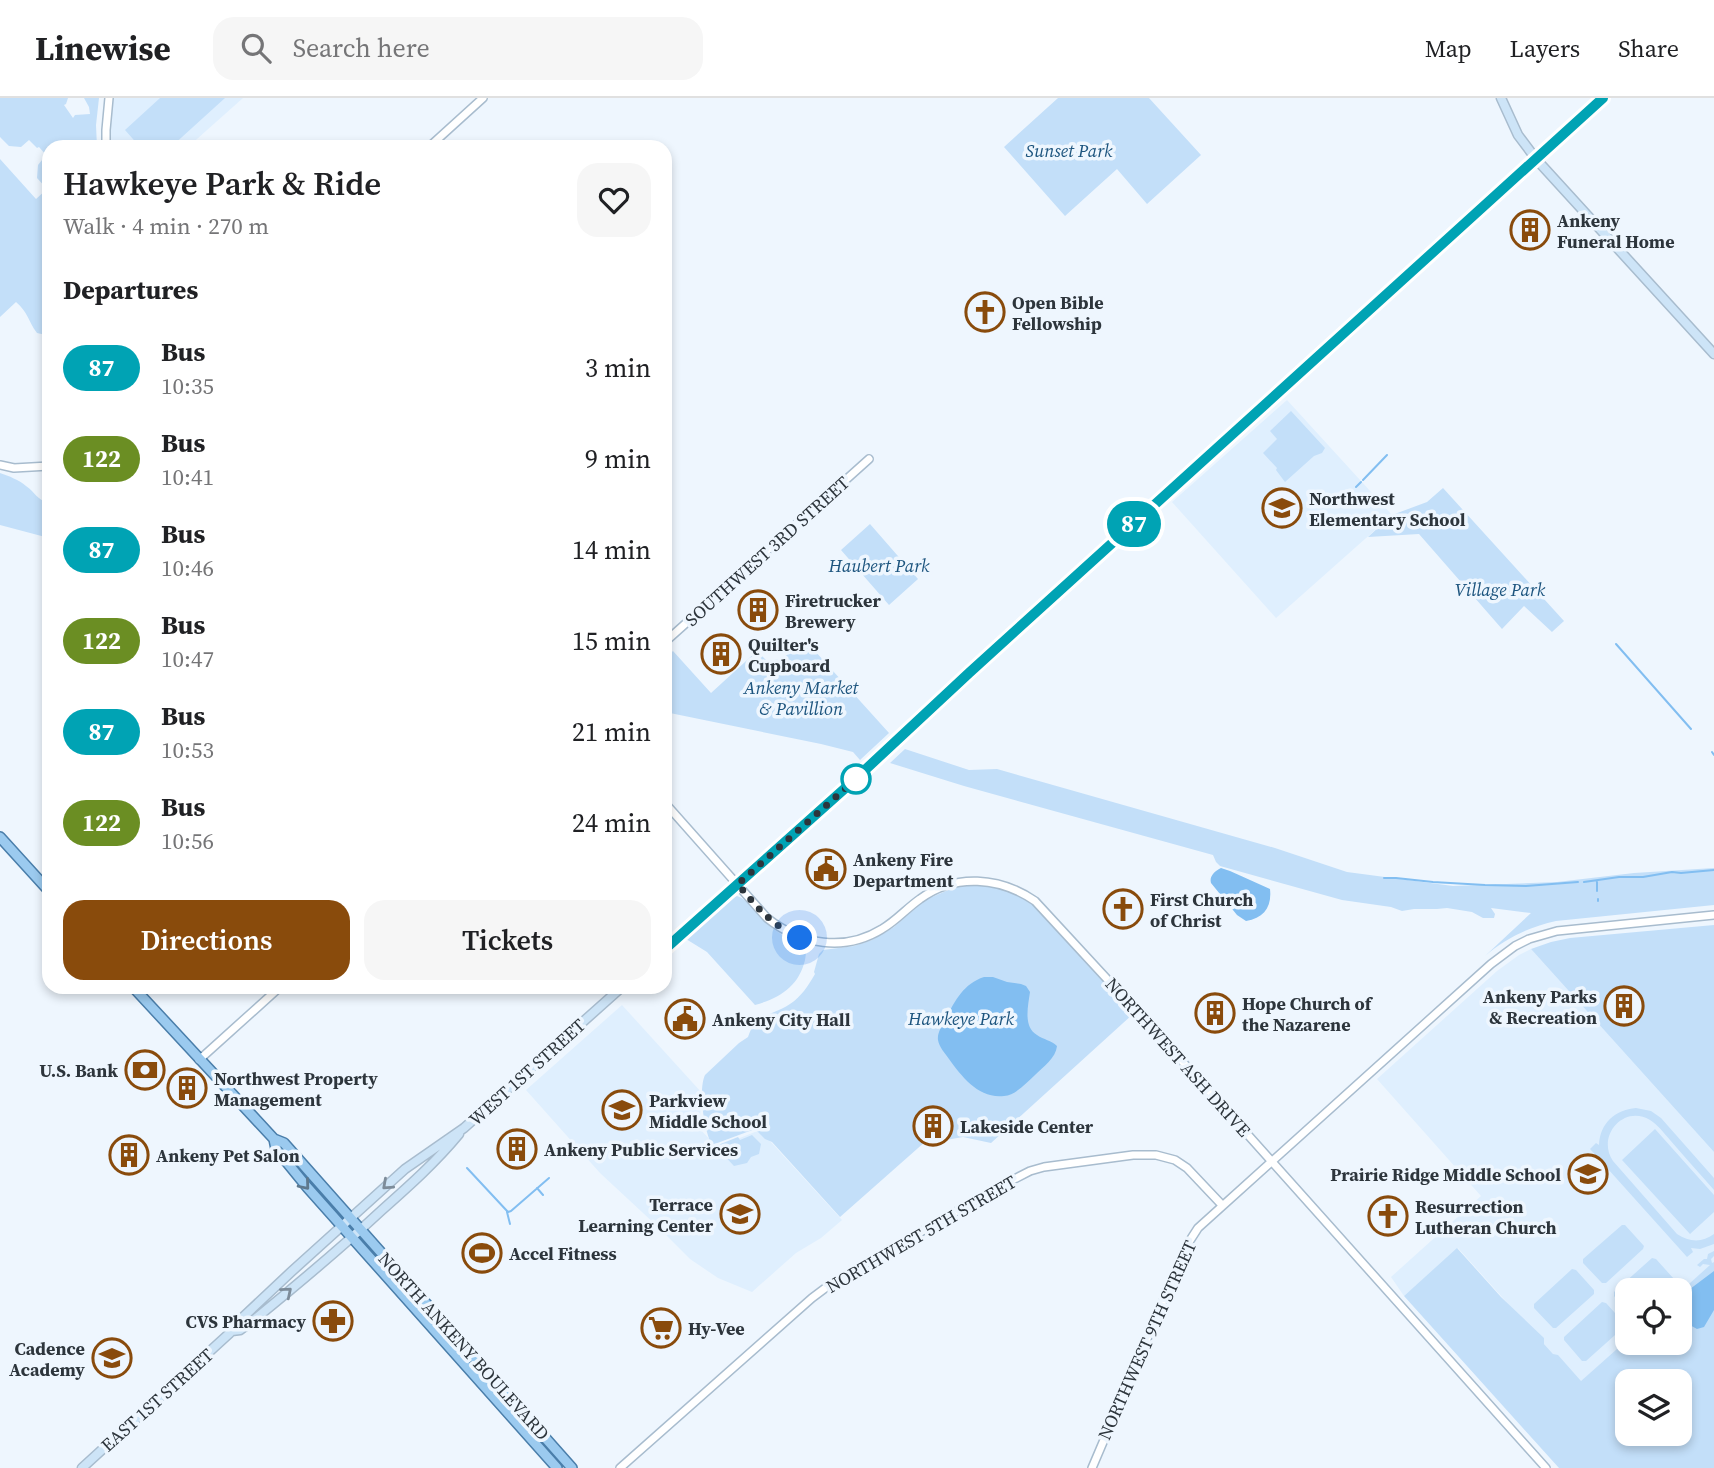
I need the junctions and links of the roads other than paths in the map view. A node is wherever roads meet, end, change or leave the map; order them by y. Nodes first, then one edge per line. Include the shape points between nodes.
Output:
1 (109, 98) edge
2 (483, 98) edge
3 (1501, 98) edge
4 (1603, 98) edge
5 (106, 140) edge
6 (437, 140) edge
7 (1536, 159) junction
8 (1714, 354) edge
9 (869, 459) dead end
10 (0, 465) edge
11 (42, 466) edge
12 (672, 636) edge
13 (672, 811) edge
14 (0, 837) edge
15 (42, 883) edge
16 (738, 884) junction
17 (1714, 915) edge
18 (672, 943) edge
19 (139, 994) edge
20 (272, 994) edge
21 (614, 994) edge
22 (199, 1060) junction
23 (464, 1128) junction
24 (1272, 1161) junction
25 (1223, 1205) junction
26 (351, 1228) junction
27 (232, 1331) junction
28 (82, 1468) edge
29 (557, 1468) edge
30 (572, 1468) edge
31 (620, 1468) edge
32 (1092, 1468) edge
33 (1546, 1468) edge

1 - 5 street
2 - 6 street
3 - 7 main road via 1518,135
4 - 7 main road
7 - 8 main road
7 - 16 main road
9 - 12 street, SOUTHWEST 3RD STREET
10 - 11 street
13 - 16 street, NORTHWEST ASH DRIVE
14 - 15 main road
16 - 18 main road
16 - 24 street, NORTHWEST ASH DRIVE via 777,926 800,938 835,943 859,940 882,930 940,887 965,881 1012,887 1044,909
17 - 24 street, NORTHWEST 9TH STREET via 1557,930 1516,946
19 - 22 main road
20 - 22 street
21 - 23 main road, WEST 1ST STREET
22 - 26 main road via 274,1139 284,1143
23 - 26 main road, WEST 1ST STREET via 427,1168
23 -> 26 main road, WEST 1ST STREET via 405,1169
24 - 25 street, NORTHWEST 9TH STREET
24 - 33 street, NORTHWEST ASH DRIVE
25 - 31 street, NORTHWEST 5TH STREET via 1181,1164 1148,1154 1030,1171 832,1283
25 - 32 street, NORTHWEST 9TH STREET via 1188,1242
26 - 27 main road, EAST 1ST STREET via 275,1286
27 -> 26 main road, EAST 1ST STREET via 255,1319
26 - 29 main road, NORTH ANKENY BOULEVARD
26 - 30 main road, NORTH ANKENY BOULEVARD
27 - 28 main road, EAST 1ST STREET

